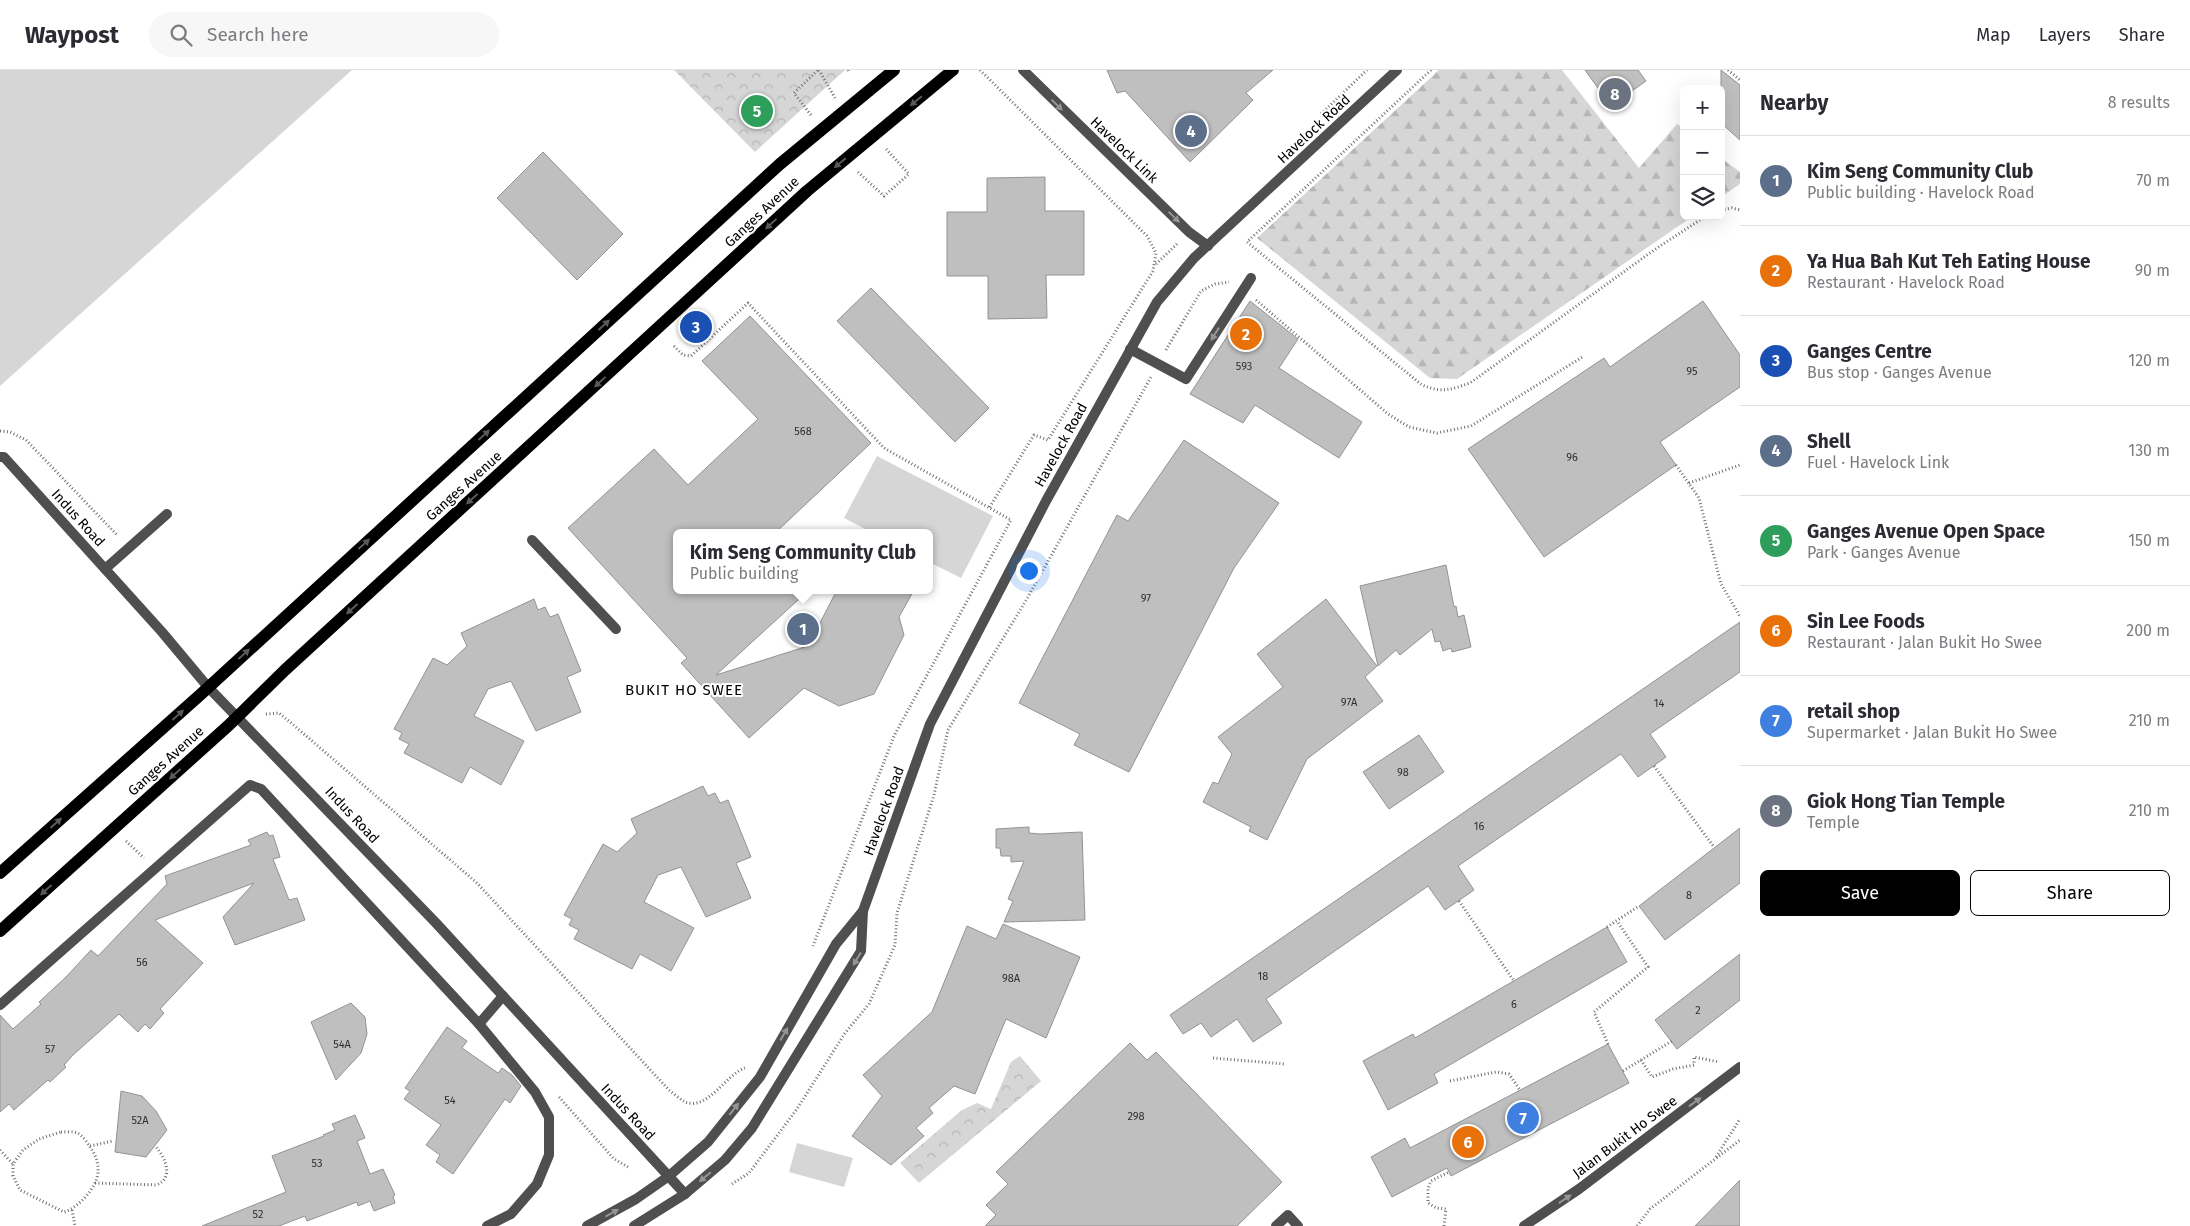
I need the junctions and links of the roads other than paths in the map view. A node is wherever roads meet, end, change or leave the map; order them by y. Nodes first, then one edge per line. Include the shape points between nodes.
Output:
1 (894, 70) edge
2 (953, 70) edge
3 (1023, 70) edge
4 (1397, 70) edge
5 (1208, 246) junction
6 (1251, 278) dead end
7 (1130, 349) junction
8 (0, 457) edge
9 (167, 514) dead end
10 (532, 540) dead end
11 (105, 569) junction
12 (616, 629) dead end
13 (208, 687) junction
14 (237, 717) junction
15 (0, 873) edge
16 (863, 911) junction
17 (0, 931) edge
18 (503, 996) junction
19 (0, 1005) edge
20 (480, 1024) junction
21 (1740, 1067) edge
22 (669, 1176) junction
23 (685, 1194) junction
24 (487, 1226) edge
25 (587, 1226) edge
26 (634, 1226) edge
27 (1276, 1226) edge
28 (1298, 1226) edge
29 (1524, 1226) edge

13 -> 1 main road, Ganges Avenue via 780,164
2 -> 14 main road, Ganges Avenue via 806,191
3 -> 5 street, Havelock Link via 1189,232
4 - 5 street, Havelock Road
5 - 7 street, Havelock Road via 1157,302
6 -> 7 street via 1186,379
7 - 16 street, Havelock Road via 1046,501 930,724
8 - 11 street, Indus Road via 4,457
9 - 11 street
10 - 12 street
11 - 13 street, Indus Road
13 - 14 street, Indus Road
15 -> 13 main road, Ganges Avenue
14 -> 17 main road, Ganges Avenue
14 - 18 street, Indus Road
22 -> 16 street, Havelock Road via 708,1142 760,1077 836,944
16 -> 23 street, Havelock Road via 861,951 776,1090 752,1128 725,1160
18 - 20 street
18 - 22 street, Indus Road
19 - 20 street via 250,785 261,789
20 - 24 street via 535,1092 549,1116 550,1155 537,1184 511,1214
29 -> 21 street, Jalan Bukit Ho Swee via 1579,1189
22 - 23 street, Indus Road
25 -> 22 street, Havelock Road
23 - 26 street, Havelock Road
27 - 28 street via 1288,1215

